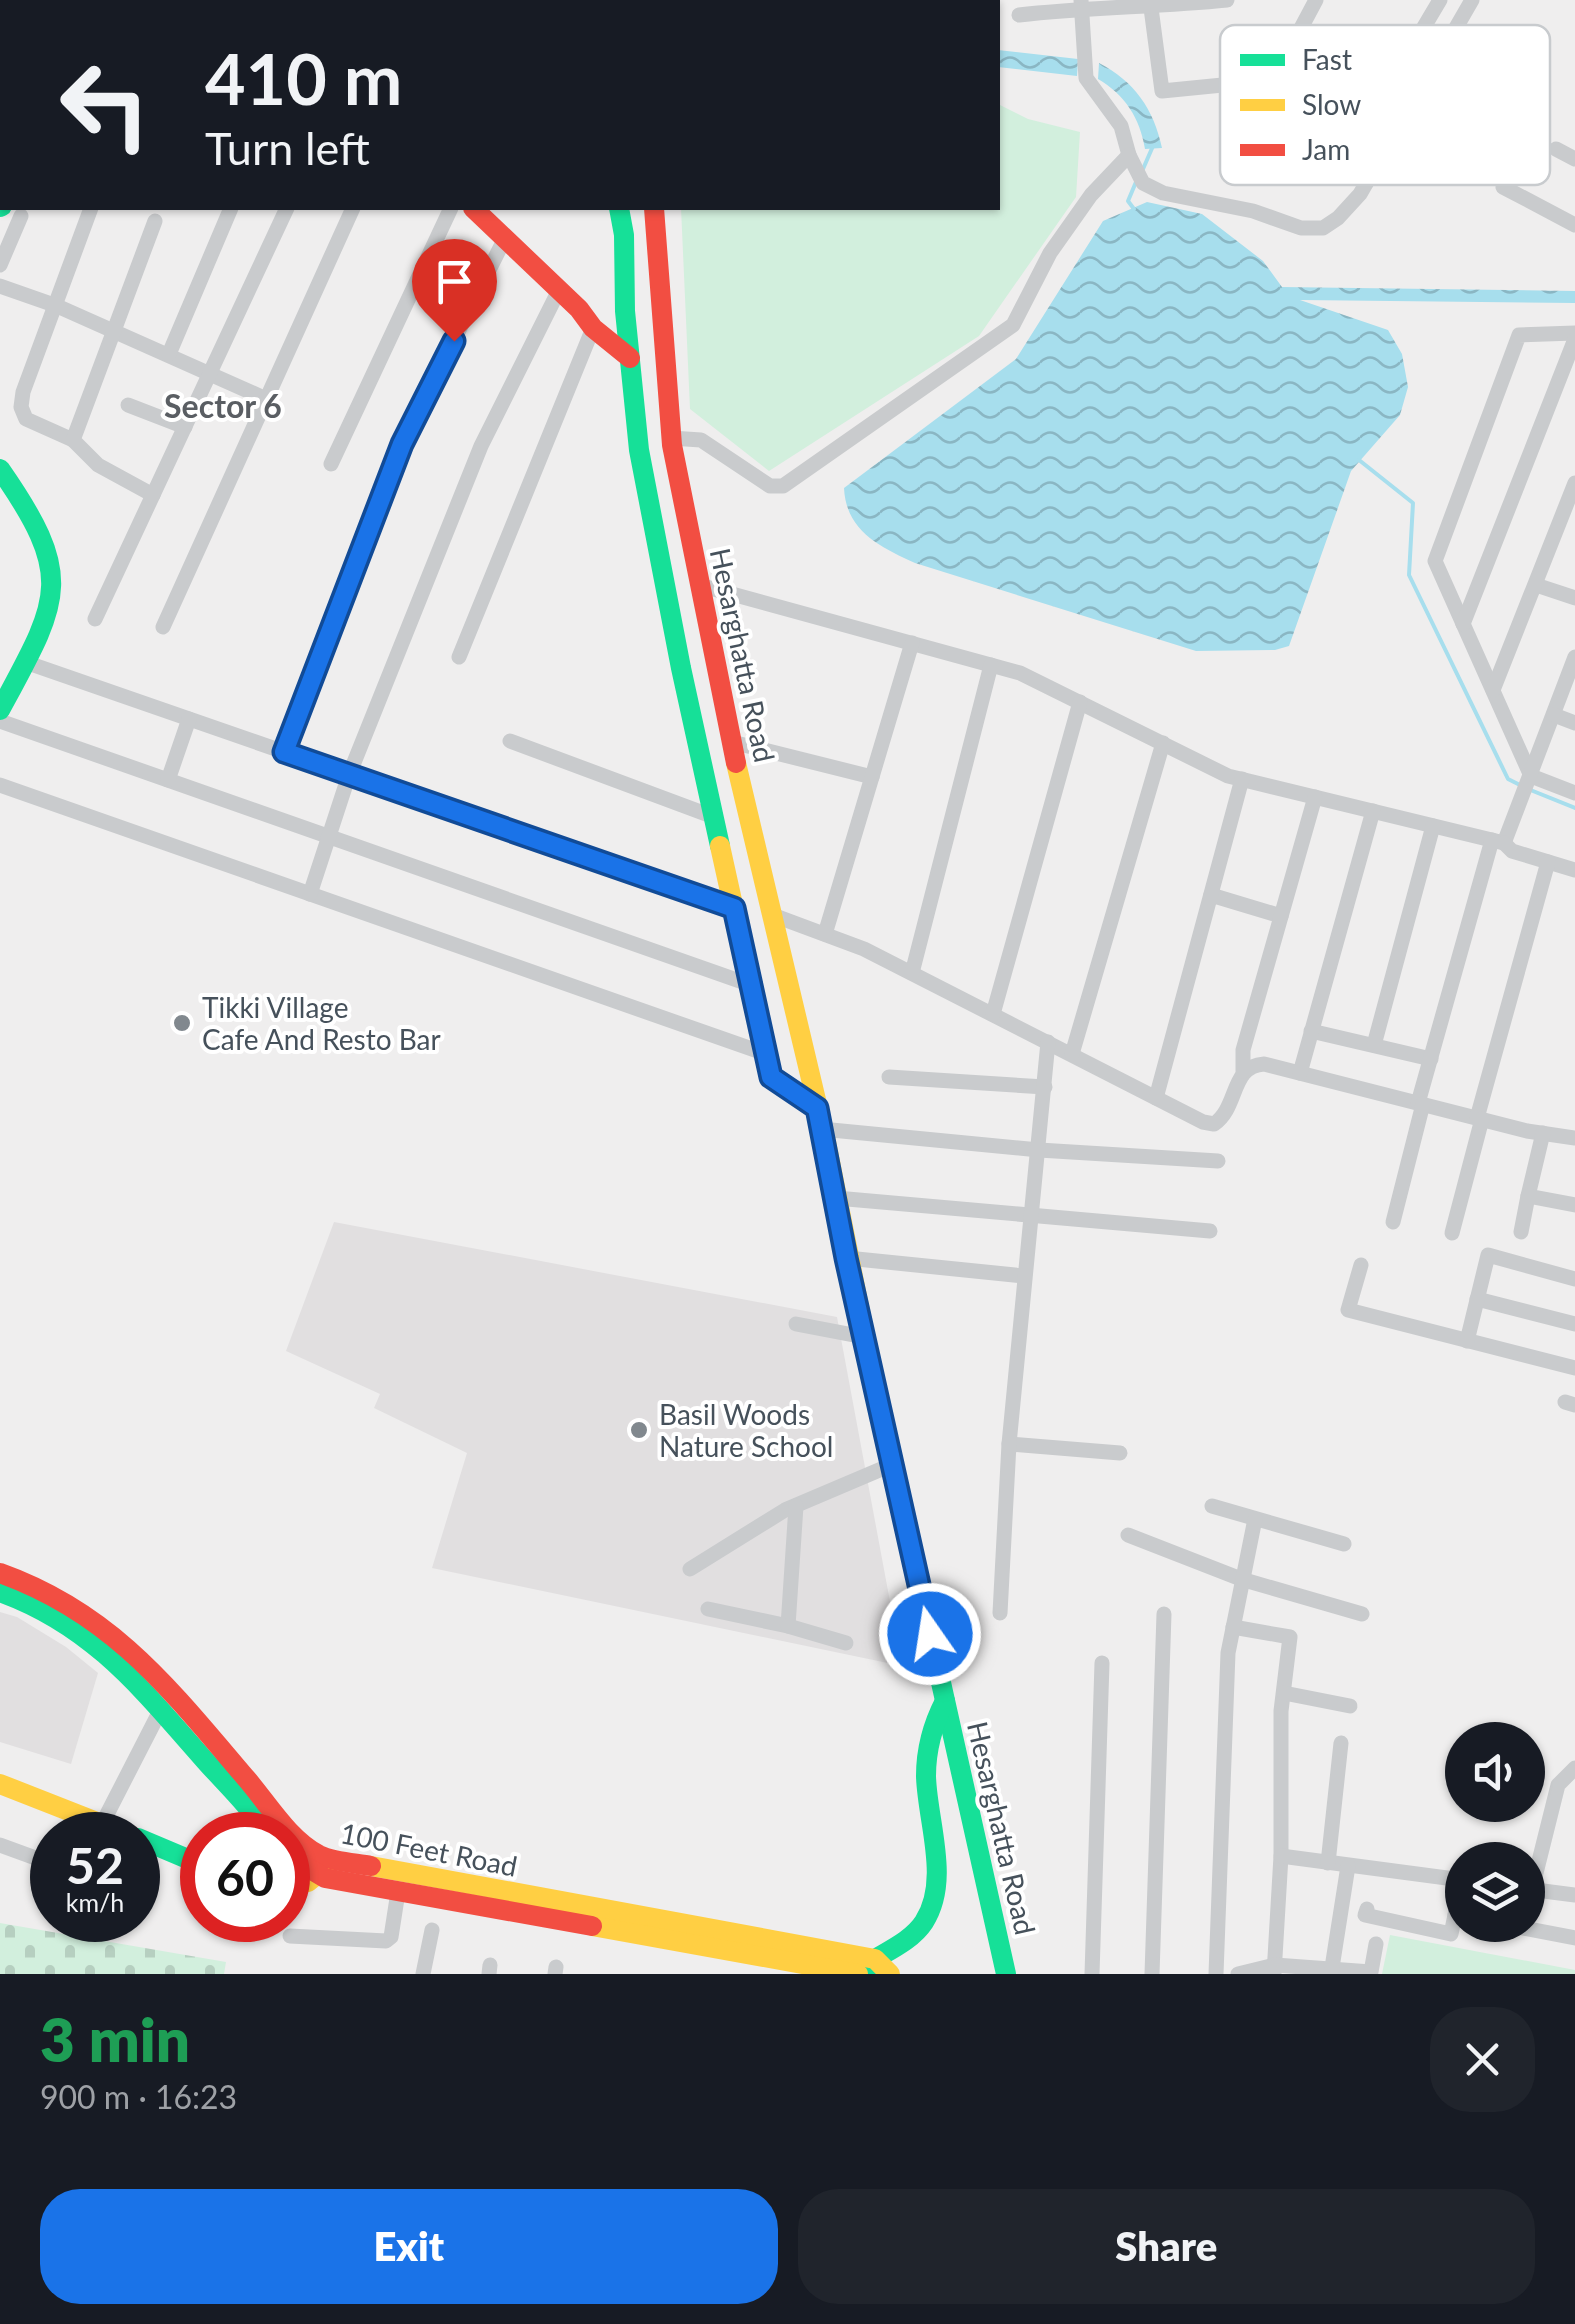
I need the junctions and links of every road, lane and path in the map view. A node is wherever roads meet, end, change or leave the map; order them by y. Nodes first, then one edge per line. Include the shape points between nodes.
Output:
1 (1227, 0) edge
2 (1316, 0) edge
3 (1440, 0) edge
4 (1472, 0) edge
5 (1081, 4) edge
6 (1152, 8) junction
7 (1019, 15) dead end
8 (1303, 25) edge
9 (1425, 25) edge
10 (1458, 25) edge
11 (1220, 85) edge
12 (1556, 149) dead end
13 (1129, 155) junction
14 (1575, 159) edge
15 (1365, 185) edge
16 (1503, 187) dead end
17 (8, 210) edge
18 (90, 210) edge
19 (230, 210) edge
20 (287, 210) edge
21 (353, 210) edge
22 (450, 210) edge
23 (475, 210) edge
24 (619, 210) edge
25 (654, 210) edge
26 (156, 222) dead end
27 (1575, 225) edge
28 (505, 238) junction
29 (0, 265) edge
30 (0, 286) edge
31 (559, 290) junction
32 (56, 306) junction
33 (593, 328) junction
34 (115, 331) junction
35 (1575, 336) edge
36 (169, 354) junction
37 (630, 358) junction
38 (210, 375) junction
39 (264, 398) junction
40 (128, 405) dead end
41 (185, 427) junction
42 (671, 438) junction
43 (73, 440) junction
44 (331, 464) dead end
45 (0, 469) edge
46 (1575, 484) edge
47 (153, 495) junction
48 (699, 584) junction
49 (1536, 585) junction
50 (1575, 598) edge
51 (96, 619) dead end
52 (1463, 624) junction
53 (163, 627) dead end
54 (912, 643) junction
55 (459, 657) dead end
56 (25, 662) junction
57 (991, 665) junction
58 (1574, 665) edge
59 (1492, 690) junction
60 (1080, 702) junction
61 (0, 710) edge
62 (1554, 715) junction
63 (189, 719) junction
64 (0, 721) edge
65 (1575, 723) edge
66 (510, 741) dead end
67 (732, 742) junction
68 (1163, 743) junction
69 (284, 752) junction
70 (348, 775) junction
71 (1531, 776) junction
72 (872, 777) junction
73 (1242, 779) junction
74 (168, 780) junction
75 (0, 785) edge
76 (1575, 793) edge
77 (1315, 797) junction
78 (1373, 811) junction
79 (714, 816) junction
80 (1432, 826) junction
81 (328, 837) junction
82 (1498, 842) junction
83 (1548, 862) junction
84 (1575, 870) edge
85 (310, 894) junction
86 (1211, 895) junction
87 (734, 908) junction
88 (770, 914) junction
89 (1281, 916) junction
90 (824, 934) junction
91 (912, 973) junction
92 (751, 985) junction
93 (993, 1014) junction
94 (1312, 1031) junction
95 (1048, 1042) junction
96 (1374, 1046) junction
97 (766, 1054) junction
98 (1072, 1054) junction
99 (1430, 1059) junction
100 (1243, 1071) junction
101 (1300, 1073) junction
102 (888, 1077) dead end
103 (1044, 1087) junction
104 (1156, 1098) junction
105 (1421, 1103) junction
106 (819, 1118) junction
107 (1480, 1118) junction
108 (1543, 1133) junction
109 (1575, 1138) edge
110 (1039, 1150) junction
111 (1218, 1161) dead end
112 (1528, 1196) junction
113 (836, 1198) junction
114 (1575, 1205) edge
115 (1033, 1217) junction
116 (1393, 1222) dead end
117 (1210, 1231) dead end
118 (1521, 1232) dead end
119 (1452, 1233) dead end
120 (846, 1258) junction
121 (1361, 1265) dead end
122 (1024, 1276) junction
123 (1575, 1279) edge
124 (1478, 1300) junction
125 (796, 1324) dead end
126 (1575, 1324) edge
127 (864, 1337) junction
128 (1467, 1342) junction
129 (1575, 1368) edge
130 (1009, 1444) junction
131 (1120, 1452) dead end
132 (892, 1465) junction
133 (796, 1506) junction
134 (1212, 1506) dead end
135 (1254, 1519) junction
136 (1128, 1534) dead end
137 (1344, 1544) dead end
138 (690, 1569) dead end
139 (0, 1572) edge
140 (1241, 1579) junction
141 (0, 1592) edge
142 (708, 1609) dead end
143 (1000, 1613) dead end
144 (1164, 1614) dead end
145 (1362, 1614) dead end
146 (788, 1626) junction
147 (1233, 1627) junction
148 (846, 1643) dead end
149 (1102, 1663) dead end
150 (1284, 1693) junction
151 (945, 1701) junction
152 (1350, 1706) dead end
153 (160, 1709) junction
154 (1341, 1743) dead end
155 (1575, 1768) edge
156 (0, 1784) edge
157 (63, 1812) edge
158 (102, 1812) edge
159 (249, 1812) edge
160 (1543, 1842) edge
161 (0, 1845) edge
162 (30, 1856) edge
163 (1281, 1856) junction
164 (310, 1863) edge
165 (1328, 1863) junction
166 (1348, 1866) junction
167 (325, 1868) junction
168 (310, 1877) edge
169 (1445, 1878) edge
170 (1545, 1891) edge
171 (398, 1892) junction
172 (1575, 1895) edge
173 (1366, 1909) dead end
174 (432, 1930) dead end
175 (1545, 1932) edge
176 (1445, 1933) edge
177 (310, 1937) edge
178 (1575, 1938) edge
179 (1376, 1944) dead end
180 (1274, 1970) edge
181 (883, 1971) edge
182 (1331, 1971) edge
183 (1371, 1973) edge
184 (423, 1974) edge
185 (858, 1974) edge
186 (1006, 1974) edge
187 (1092, 1974) edge
188 (1152, 1974) edge
189 (1216, 1974) edge
190 (1238, 1974) edge

1 - 6 street
2 - 8 street
3 - 9 street
4 - 10 street
5 - 6 street
5 - 7 street
5 - 13 street via 1086,78 1121,126
6 - 11 street via 1162,91
12 - 14 street
13 - 15 street via 1144,183 1163,193 1301,228 1323,228 1338,218
13 - 42 street via 1050,253 1013,325 783,486 770,486 700,440
16 - 27 street
17 - 29 street
18 - 32 street
19 - 36 street
20 - 38 street
21 - 39 street
22 - 44 street
23 - 28 main road
24 - 37 main road
25 - 42 main road, Hesarghatta Road
26 - 34 street
28 - 31 main road
28 - 69 street via 402,444
30 - 32 street
31 - 33 main road
31 - 70 street via 481,446
32 - 34 street
32 - 43 street via 21,407 26,419
33 - 37 main road
33 - 55 street
34 - 36 street
34 - 43 street
35 - 52 street
35 - 52 street via 1519,334 1435,561
36 - 38 street
37 - 79 main road via 638,450
38 - 39 street
38 - 41 street
39 - 53 street
40 - 41 street
41 - 47 street
42 - 48 main road, Hesarghatta Road
43 - 47 street via 98,465
45 - 56 main road via 41,530 52,570 50,615
46 - 49 street
47 - 51 street
48 - 54 street
48 - 67 main road, Hesarghatta Road
49 - 50 street
49 - 59 street
52 - 59 street
54 - 57 street
54 - 72 street
56 - 61 main road
56 - 63 street
57 - 60 street
57 - 91 street
58 - 62 street
59 - 71 street
60 - 68 street
60 - 93 street
62 - 65 street
62 - 71 street
63 - 69 street
63 - 74 street
64 - 74 street
66 - 79 street
67 - 72 street
67 - 88 main road, Hesarghatta Road
68 - 73 street
68 - 98 street
69 - 70 street
70 - 81 street
70 - 87 street
71 - 76 street
71 - 82 street
72 - 90 street
73 - 77 street
73 - 86 street
74 - 81 street
75 - 85 street
77 - 78 street
77 - 89 street
78 - 80 street
78 - 94 street
79 - 87 main road
80 - 82 street
80 - 96 street
81 - 85 street
81 - 92 street
82 - 83 street
82 - 99 street
83 - 84 street
83 - 107 street
85 - 97 street
86 - 89 street
86 - 104 street
87 - 92 main road
88 - 90 street
88 - 106 main road, Hesarghatta Road
89 - 100 street via 1242,1050
90 - 91 street
91 - 93 street
92 - 97 main road
93 - 95 street
94 - 96 street
94 - 101 street
95 - 98 street
95 - 103 street
96 - 99 street
97 - 106 main road via 771,1077
98 - 104 street
99 - 105 street
100 - 101 street via 1264,1064
100 - 104 street via 1225,1116 1214,1124
101 - 105 street
102 - 103 street
103 - 110 street
105 - 107 street
105 - 116 street
106 - 110 street
106 - 113 main road, Hesarghatta Road
107 - 108 street
107 - 119 street
108 - 109 street
108 - 112 street
110 - 111 street
110 - 115 street
112 - 114 street
112 - 118 street
113 - 115 street
113 - 120 main road, Hesarghatta Road
115 - 117 street
115 - 122 street
120 - 122 street
120 - 127 main road, Hesarghatta Road
121 - 128 street via 1348,1310
122 - 130 street
123 - 124 street via 1488,1255
124 - 126 street
124 - 128 street
125 - 127 street
127 - 132 main road, Hesarghatta Road
128 - 129 street
130 - 131 street
130 - 143 street
132 - 133 street
132 - 151 main road, Hesarghatta Road
133 - 138 street
133 - 146 street
134 - 135 street
135 - 137 street
135 - 140 street
136 - 140 street
139 - 167 main road, 100 Feet Road via 31,1581 90,1618 148,1666
140 - 145 street
140 - 147 street
141 - 153 main road via 23,1598 80,1633
142 - 146 street
144 - 188 street
146 - 148 street
147 - 150 street via 1290,1637
147 - 189 street
149 - 187 street
150 - 152 street
150 - 163 street
151 - 181 main road via 933,1721 926,1774 931,1908
151 - 186 main road, Hesarghatta Road
153 - 158 street
153 - 159 main road
154 - 165 street
155 - 160 street via 1558,1784
156 - 157 main road
161 - 162 street
163 - 165 street
163 - 180 street
164 - 167 main road, 100 Feet Road
165 - 166 street
166 - 169 street
166 - 182 street
167 - 168 main road
167 - 171 main road, 100 Feet Road
167 - 181 main road, 100 Feet Road
170 - 172 street
171 - 177 street via 386,1941
171 - 185 main road, 100 Feet Road
173 - 176 street via 1365,1916
174 - 184 street
175 - 178 street
179 - 183 street
180 - 182 street
180 - 190 street
182 - 183 street

